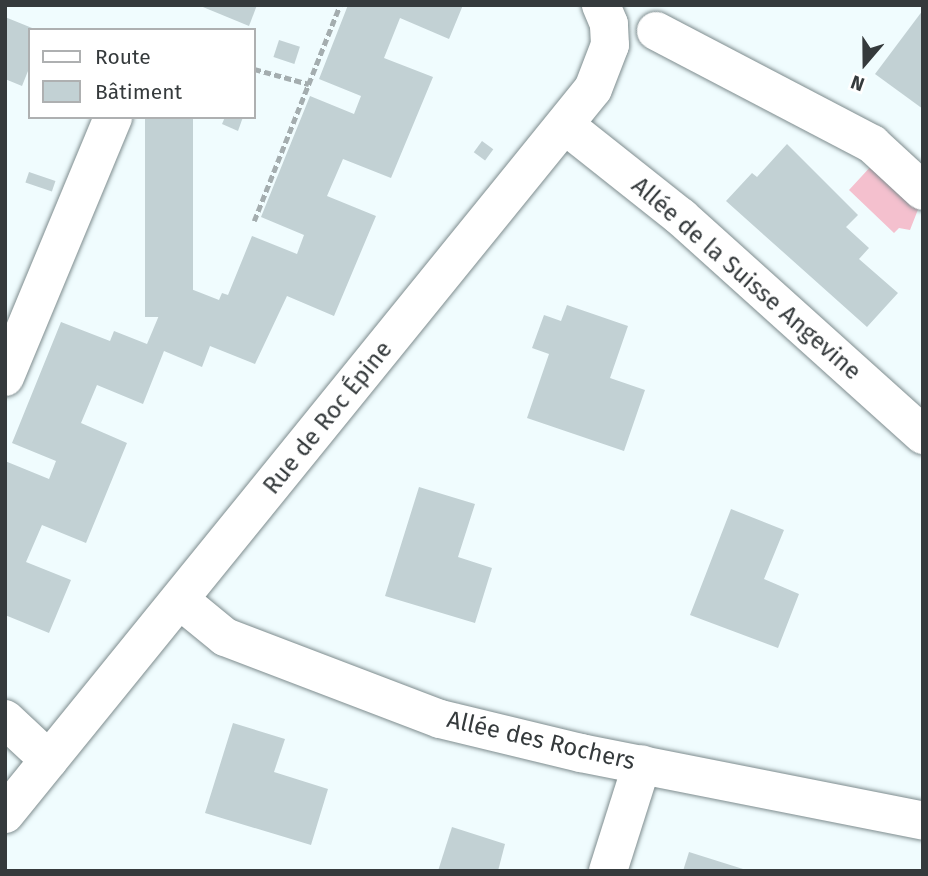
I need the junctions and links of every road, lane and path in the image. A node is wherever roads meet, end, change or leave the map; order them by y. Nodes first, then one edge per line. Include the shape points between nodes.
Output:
1 (340, 5) edge
2 (601, 5) edge
3 (666, 18) edge
4 (610, 45) junction
5 (256, 70) edge
6 (309, 85) junction
7 (112, 119) edge
8 (566, 125) junction
9 (923, 191) edge
10 (254, 221) dead end
11 (5, 377) edge
12 (923, 435) edge
13 (181, 601) junction
14 (5, 719) edge
15 (49, 760) junction
16 (642, 764) junction
17 (5, 814) edge
18 (923, 821) edge
19 (608, 871) edge

1 - 6 path
2 - 4 street via 609,24
3 - 4 street
3 - 9 street via 872,144
4 - 8 street, Rue de Roc Épine via 593,89
5 - 6 path
6 - 10 path
7 - 11 street
8 - 12 street, Allée de la Suisse Angevine via 681,217
8 - 13 street, Rue de Roc Épine
13 - 15 street, Rue de Roc Épine
13 - 16 street, Allée des Rochers via 225,637 440,719
14 - 15 street
15 - 17 street, Rue de Roc Épine
16 - 18 street, Allée des Rochers
16 - 19 street

